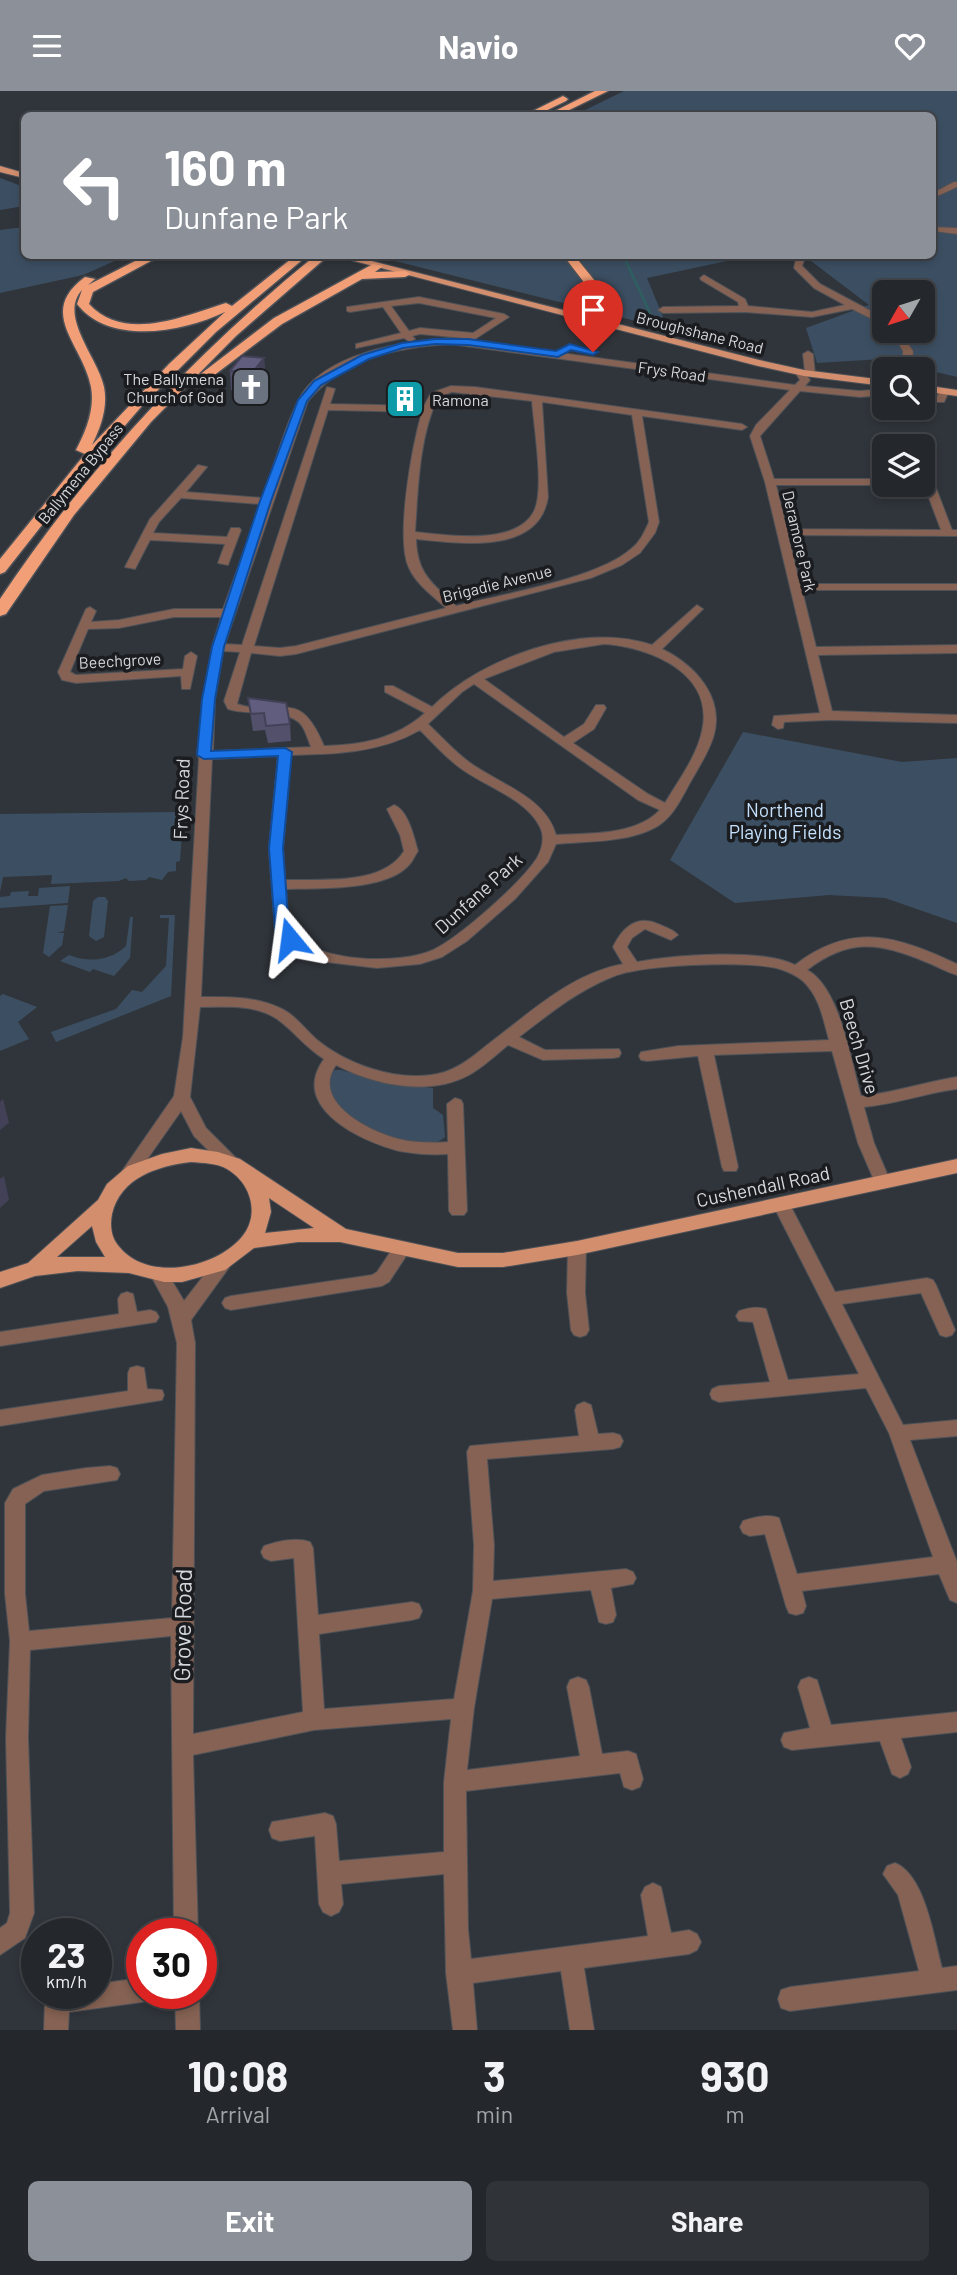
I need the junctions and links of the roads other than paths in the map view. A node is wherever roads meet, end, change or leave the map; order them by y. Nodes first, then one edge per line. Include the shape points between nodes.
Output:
1 (580, 91) edge
2 (603, 91) edge
3 (553, 104) junction
4 (575, 104) junction
5 (532, 112) edge
6 (536, 112) edge
7 (558, 112) edge
8 (563, 112) edge
9 (0, 167) edge
10 (21, 173) edge
11 (957, 184) edge
12 (936, 194) edge
13 (936, 229) edge
14 (957, 231) edge
15 (132, 259) edge
16 (149, 259) edge
17 (297, 259) edge
18 (319, 259) edge
19 (361, 259) edge
20 (571, 259) edge
21 (801, 259) edge
22 (381, 264) junction
23 (405, 274) junction
24 (356, 277) junction
25 (272, 278) junction
26 (724, 280) dead end
27 (385, 304) junction
28 (854, 305) junction
29 (350, 309) dead end
30 (744, 309) junction
31 (572, 310) junction
32 (663, 310) dead end
33 (554, 312) junction
34 (872, 315) edge
35 (405, 332) junction
36 (413, 344) junction
37 (359, 346) dead end
38 (558, 354) junction
39 (808, 354) dead end
40 (664, 363) dead end
41 (807, 371) junction
42 (872, 382) edge
43 (872, 387) edge
44 (796, 388) junction
45 (935, 388) edge
46 (957, 388) edge
47 (330, 389) dead end
48 (935, 392) edge
49 (957, 393) edge
50 (942, 395) junction
51 (537, 399) junction
52 (957, 401) edge
53 (324, 407) junction
54 (427, 409) junction
55 (637, 413) junction
56 (742, 427) dead end
57 (109, 461) junction
58 (202, 467) dead end
59 (277, 470) junction
60 (304, 472) junction
61 (770, 482) junction
62 (872, 482) edge
63 (65, 483) junction
64 (177, 494) junction
65 (935, 496) edge
66 (265, 501) junction
67 (782, 533) junction
68 (953, 533) edge
69 (408, 535) junction
70 (146, 536) junction
71 (224, 563) dead end
72 (131, 567) dead end
73 (0, 569) edge
74 (795, 587) junction
75 (957, 587) edge
76 (697, 609) dead end
77 (454, 610) junction
78 (0, 611) edge
79 (90, 611) dead end
80 (228, 614) junction
81 (83, 626) junction
82 (218, 647) junction
83 (656, 648) junction
84 (246, 649) junction
85 (957, 649) edge
86 (811, 651) junction
87 (191, 656) dead end
88 (188, 672) junction
89 (475, 680) junction
90 (186, 686) dead end
91 (389, 689) dead end
92 (600, 708) dead end
93 (434, 713) junction
94 (830, 716) junction
95 (957, 719) edge
96 (421, 724) junction
97 (778, 725) dead end
98 (564, 743) junction
99 (319, 750) junction
100 (285, 752) junction
101 (204, 755) junction
102 (394, 809) dead end
103 (668, 809) junction
104 (550, 840) junction
105 (280, 885) junction
106 (671, 935) dead end
107 (632, 966) junction
108 (798, 970) junction
109 (957, 970) edge
110 (194, 1002) junction
111 (507, 1038) junction
112 (839, 1045) junction
113 (705, 1050) junction
114 (613, 1053) dead end
115 (646, 1056) dead end
116 (332, 1058) junction
117 (957, 1083) edge
118 (182, 1097) junction
119 (855, 1102) junction
120 (455, 1104) dead end
121 (456, 1148) junction
122 (957, 1166) edge
123 (730, 1167) dead end
124 (240, 1169) junction
125 (128, 1174) junction
126 (883, 1183) junction
127 (103, 1205) junction
128 (782, 1205) junction
129 (458, 1211) dead end
130 (340, 1235) junction
131 (250, 1242) junction
132 (578, 1248) junction
133 (401, 1250) junction
134 (224, 1262) junction
135 (34, 1266) junction
136 (133, 1266) junction
137 (159, 1274) junction
138 (0, 1280) edge
139 (127, 1299) dead end
140 (831, 1299) junction
141 (231, 1303) dead end
142 (745, 1316) dead end
143 (150, 1317) dead end
144 (183, 1317) junction
145 (129, 1320) junction
146 (580, 1330) dead end
147 (946, 1330) dead end
148 (0, 1339) edge
149 (136, 1373) dead end
150 (872, 1380) junction
151 (781, 1388) junction
152 (719, 1394) dead end
153 (584, 1410) dead end
154 (0, 1418) edge
155 (957, 1428) edge
156 (898, 1433) junction
157 (613, 1441) dead end
158 (590, 1444) junction
159 (110, 1474) dead end
160 (750, 1527) dead end
161 (271, 1552) dead end
162 (948, 1564) junction
163 (626, 1578) dead end
164 (599, 1580) junction
165 (789, 1584) junction
166 (483, 1591) junction
167 (957, 1594) edge
168 (8, 1595) edge
169 (796, 1607) dead end
170 (412, 1611) dead end
171 (606, 1615) dead end
172 (182, 1626) junction
173 (308, 1626) junction
174 (20, 1641) junction
175 (578, 1687) dead end
176 (809, 1687) dead end
177 (463, 1708) junction
178 (314, 1720) junction
179 (957, 1722) edge
180 (887, 1728) junction
181 (823, 1735) junction
182 (8, 1739) edge
183 (792, 1740) dead end
184 (182, 1747) junction
185 (593, 1765) junction
186 (900, 1767) dead end
187 (632, 1779) dead end
188 (455, 1781) junction
189 (280, 1830) dead end
190 (455, 1862) junction
191 (328, 1874) junction
192 (895, 1874) dead end
193 (653, 1895) dead end
194 (331, 1904) dead end
195 (186, 1918) edge
196 (689, 1942) dead end
197 (0, 1943) edge
198 (662, 1946) junction
199 (571, 1958) junction
200 (458, 1972) junction
201 (946, 1979) edge
202 (126, 1992) edge
203 (790, 1999) dead end
204 (187, 2009) edge
205 (56, 2030) edge
206 (188, 2030) edge
207 (465, 2030) edge
208 (582, 2030) edge

1 - 3 highway
2 - 4 highway
3 - 5 highway
3 - 6 highway
4 - 7 highway
4 - 8 highway
9 - 10 main road
11 - 12 street
13 - 14 street
15 - 63 highway via 82,283 66,303 67,317 95,373 99,403 92,431
16 - 25 highway via 88,290 83,304 86,310 125,325 185,323 215,313
17 - 25 highway, Ballymena Bypass
18 - 57 highway, Ballymena Bypass via 204,359
19 - 22 main road, Broughshane Road
20 - 31 highway via 589,281 591,291
21 - 28 street via 797,265 817,286
22 - 23 main road, Broughshane Road
22 - 24 highway
22 - 31 main road, Broughshane Road
23 - 24 highway
23 - 33 main road, Broughshane Road
24 - 57 highway via 278,320 242,346
25 - 63 highway, Ballymena Bypass via 160,378
26 - 30 street via 708,281 742,301
27 - 29 street
27 - 35 street
27 - 35 street via 419,300 504,317 475,336
28 - 30 street via 813,317
28 - 34 street
30 - 32 street
31 - 33 main road
31 - 41 main road, Broughshane Road
33 - 41 main road, Broughshane Road
35 - 36 street
35 - 37 street
36 - 38 street, Frys Road via 468,342
36 - 59 street, Frys Road via 365,357 318,383 303,400
38 - 40 street via 574,347
38 - 44 street, Frys Road
39 - 41 street
41 - 42 main road, Broughshane Road
41 - 44 street
43 - 44 street, Frys Road via 854,393
44 - 61 street, Deramore Park via 755,434
45 - 46 main road
47 - 53 street
48 - 50 main road
49 - 50 main road
50 - 52 street
51 - 54 street via 455,389 433,395
51 - 55 street
51 - 69 street via 542,503 534,519 513,533 489,540
53 - 54 street
53 - 60 street
54 - 69 street
55 - 56 street
55 - 77 street, Brigadie Avenue via 654,522 638,551 587,576
57 - 78 highway, Ballymena Bypass
58 - 64 street
59 - 60 street
59 - 66 street, Frys Road
60 - 84 street
61 - 62 street
61 - 67 street, Deramore Park
63 - 73 highway, Ballymena Bypass
64 - 66 street
64 - 70 street
65 - 68 street
66 - 80 street, Frys Road
67 - 68 street
67 - 74 street, Deramore Park
69 - 77 street via 414,566
70 - 71 street via 233,536
70 - 72 street
74 - 75 street
74 - 86 street, Deramore Park
76 - 83 street
77 - 84 street, Brigadie Avenue via 290,651
79 - 81 street, Beechgrove
80 - 81 street, Beechgrove via 174,613
80 - 82 street, Frys Road
81 - 88 street, Beechgrove via 64,672 69,678
82 - 84 street, Brigadie Avenue
82 - 101 street, Frys Road
83 - 89 street via 606,640 582,642
83 - 103 street via 696,679 710,722 700,751
84 - 99 street via 232,706 298,715 308,724
85 - 86 street
86 - 94 street, Deramore Park
87 - 88 street, Beechgrove
88 - 90 street, Beechgrove
89 - 93 street
89 - 98 street
91 - 93 street
92 - 98 street via 586,729
93 - 96 street
94 - 95 street
94 - 97 street via 778,719
96 - 99 street via 366,747
96 - 104 street via 466,765 536,813
98 - 103 street via 646,800
99 - 100 street
100 - 101 street
100 - 105 street, Dunfane Park via 277,823
101 - 110 street, Frys Road
102 - 105 street via 411,851 400,866 372,879
103 - 104 street via 644,827
104 - 105 street, Dunfane Park via 535,870 459,940 438,954 413,961 354,962 300,948 282,930
106 - 107 street via 644,923 626,935 620,947
107 - 108 street via 748,960
107 - 111 street via 575,987
108 - 109 street via 829,946 864,941 911,950
108 - 112 street, Beech Drive via 821,991
110 - 116 street via 241,1003 271,1010
110 - 118 street, Frys Road
111 - 114 street via 542,1055
111 - 116 street via 461,1073 436,1081 384,1076
112 - 113 street
112 - 119 street, Beech Drive
113 - 115 street
113 - 123 street
116 - 121 street via 322,1071 320,1086 327,1102 344,1119 395,1144
117 - 119 street via 892,1099
118 - 124 street via 200,1132
118 - 125 street, Frys Road
119 - 126 street, Beech Drive
120 - 121 street
121 - 129 street
122 - 126 main road, Cushendall Road
124 - 125 main road via 213,1157 180,1156
124 - 130 main road, Cushendall Road
124 - 131 main road via 259,1189 263,1206
125 - 127 main road
126 - 128 main road, Cushendall Road
127 - 135 main road
127 - 136 main road via 100,1223 104,1240
128 - 132 main road, Cushendall Road
128 - 140 street
130 - 131 main road, Cushendall Road
130 - 133 main road, Cushendall Road
131 - 134 main road
132 - 133 main road, Cushendall Road via 503,1260 458,1260
132 - 146 street
133 - 141 street via 383,1277 375,1281
134 - 137 main road via 204,1270
134 - 144 street
135 - 136 main road via 64,1262
135 - 138 main road
136 - 137 main road
137 - 144 street, Grove Road
139 - 145 street
140 - 147 street via 927,1285
140 - 150 street
142 - 151 street via 760,1314
143 - 145 street
144 - 172 street, Grove Road
145 - 148 street
149 - 154 street via 147,1396
150 - 151 street
150 - 156 street
151 - 152 street
153 - 158 street
155 - 156 street
156 - 162 street
157 - 158 street
158 - 166 street via 477,1452
159 - 168 street via 38,1484 19,1494
160 - 165 street via 772,1524
161 - 173 street via 303,1548
162 - 165 street
162 - 167 street
163 - 164 street
164 - 166 street
164 - 171 street
165 - 169 street
166 - 177 street
168 - 174 street
170 - 173 street
172 - 174 street
172 - 184 street, Grove Road
173 - 178 street
174 - 182 street
175 - 185 street
176 - 181 street
177 - 178 street
177 - 188 street
178 - 184 street
179 - 180 street
180 - 181 street
180 - 186 street
181 - 183 street
182 - 197 street via 22,1913 17,1930
184 - 195 street, Grove Road
185 - 187 street via 628,1761
185 - 188 street
188 - 190 street
189 - 191 street via 325,1824
190 - 191 street
190 - 200 street
191 - 194 street
192 - 201 street via 908,1889
193 - 198 street
196 - 198 street
198 - 199 street
199 - 200 street
199 - 208 street
200 - 207 street
201 - 203 street
202 - 205 street via 57,2002
204 - 206 street

